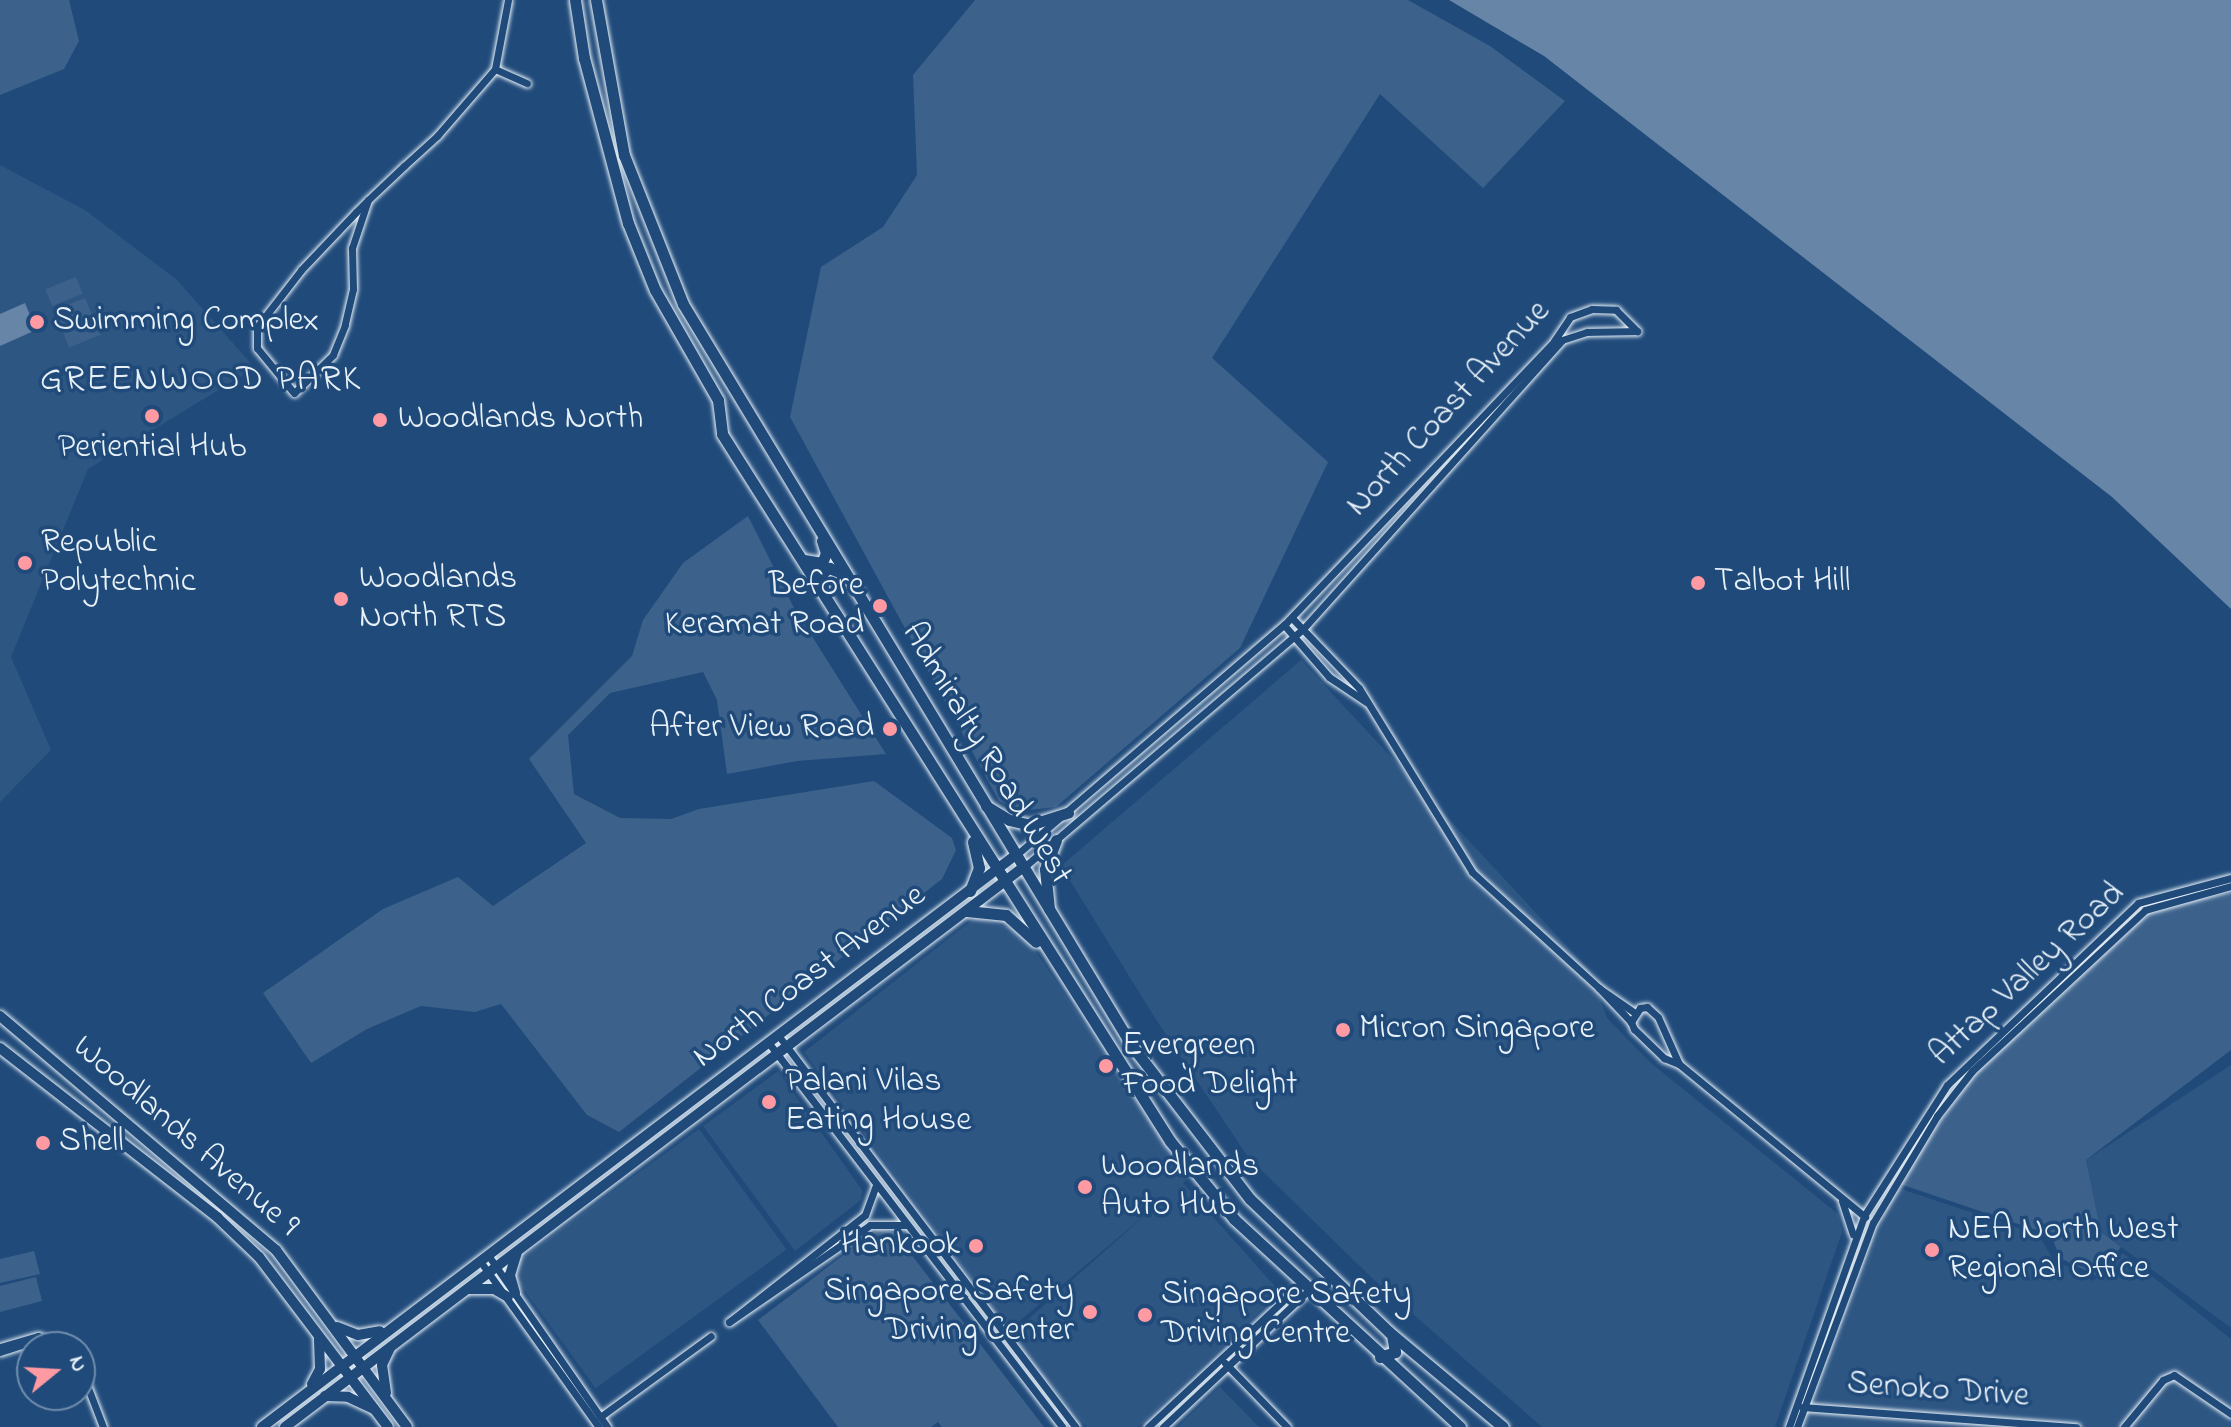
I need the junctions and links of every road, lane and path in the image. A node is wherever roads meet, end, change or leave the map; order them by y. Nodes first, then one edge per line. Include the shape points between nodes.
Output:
1 (508, 0) edge
2 (575, 0) edge
3 (596, 0) edge
4 (495, 69) junction
5 (527, 83) dead end
6 (368, 200) junction
7 (814, 518) junction
8 (803, 558) junction
9 (848, 576) junction
10 (826, 597) junction
11 (1292, 618) junction
12 (1284, 625) junction
13 (1303, 629) junction
14 (1294, 638) junction
15 (1339, 668) junction
16 (1329, 677) junction
17 (1366, 702) junction
18 (982, 803) junction
19 (1068, 813) junction
20 (970, 830) junction
21 (1056, 840) junction
22 (1013, 857) junction
23 (1021, 869) junction
24 (996, 871) junction
25 (2231, 878) edge
26 (1005, 884) junction
27 (2231, 886) edge
28 (970, 891) junction
29 (967, 911) junction
30 (1051, 916) junction
31 (1046, 950) junction
32 (1599, 988) junction
33 (1635, 1013) junction
34 (3, 1020) edge
35 (1631, 1022) junction
36 (778, 1035) junction
37 (768, 1042) junction
38 (788, 1047) junction
39 (0, 1048) edge
40 (778, 1055) junction
41 (1679, 1064) junction
42 (97, 1095) junction
43 (1928, 1110) junction
44 (1937, 1116) junction
45 (88, 1118) junction
46 (876, 1185) junction
47 (1841, 1199) junction
48 (1864, 1216) junction
49 (1873, 1223) junction
50 (907, 1225) junction
51 (1853, 1239) junction
52 (520, 1247) junction
53 (484, 1258) junction
54 (493, 1270) junction
55 (1304, 1288) junction
56 (467, 1289) junction
57 (511, 1295) junction
58 (336, 1326) junction
59 (314, 1327) junction
60 (391, 1328) junction
61 (1392, 1335) junction
62 (711, 1336) dead end
63 (393, 1343) junction
64 (355, 1353) junction
65 (1380, 1357) junction
66 (1223, 1362) junction
67 (341, 1364) junction
68 (362, 1364) junction
69 (1435, 1372) junction
70 (349, 1375) junction
71 (311, 1385) junction
72 (1193, 1391) junction
73 (1423, 1392) junction
74 (323, 1396) junction
75 (391, 1404) junction
76 (1795, 1406) junction
77 (1805, 1407) junction
78 (374, 1409) junction
79 (1162, 1413) junction
80 (2231, 1414) edge
81 (600, 1417) junction
82 (1166, 1424) edge
83 (262, 1427) edge
84 (285, 1427) edge
85 (388, 1427) edge
86 (407, 1427) edge
87 (599, 1427) edge
88 (607, 1427) edge
89 (1062, 1427) edge
90 (1076, 1427) edge
91 (1148, 1427) edge
92 (1287, 1427) edge
93 (1460, 1427) edge
94 (1503, 1427) edge
95 (1789, 1427) edge
96 (1797, 1427) edge
97 (2076, 1427) edge
98 (2124, 1427) edge

1 - 4 street
2 - 8 main road, Admiralty Road West via 608,154 641,256 718,400 722,434
3 - 7 main road, Admiralty Road West via 612,109 656,245 699,334
4 - 5 street
4 - 6 street via 437,136
6 - 6 street via 352,248 353,289 345,325 333,355 294,393 257,348 257,327
7 - 8 main road via 826,553 813,565
7 - 9 main road, Admiralty Road West
8 - 10 main road, Admiralty Road West
9 - 10 main road via 838,568 822,573
9 - 18 main road, Admiralty Road West
10 - 20 main road, Admiralty Road West
11 - 12 street, North Coast Avenue
11 - 13 street
11 - 13 street, North Coast Avenue via 1554,341 1570,317 1601,308 1625,318 1637,331 1587,332 1562,340
12 - 14 street
12 - 19 street, North Coast Avenue
13 - 14 street, North Coast Avenue
13 - 15 street
14 - 16 street
14 - 21 street, North Coast Avenue
15 - 16 street
15 - 17 street
16 - 17 street via 1351,697
17 - 32 street via 1472,872
18 - 19 main road via 1009,820 1030,825
18 - 22 main road, Admiralty Road West
19 - 22 street, North Coast Avenue
20 - 24 main road, Admiralty Road West
20 - 28 main road via 979,868
21 - 23 street, North Coast Avenue
21 - 30 main road via 1045,869
22 - 23 main road, Admiralty Road West
22 - 24 main road, North Coast Avenue
23 - 26 main road, North Coast Avenue
23 - 30 main road, Admiralty Road West
24 - 26 main road, Admiralty Road West
24 - 28 main road, North Coast Avenue
25 - 43 street, Attap Valley Road via 2138,903 1969,1059
26 - 29 main road, North Coast Avenue
26 - 31 main road, Admiralty Road West
27 - 44 street, Attap Valley Road via 2145,910 1972,1071
28 - 36 main road, North Coast Avenue
29 - 31 main road via 1006,915
29 - 38 main road, North Coast Avenue
30 - 61 main road, Admiralty Road West via 1187,1124 1250,1199
31 - 55 main road, Admiralty Road West via 1170,1141 1234,1219
32 - 33 street
32 - 35 street
33 - 35 street
33 - 41 street via 1647,1007 1658,1017
34 - 42 main road, Woodlands Avenue 9
35 - 41 street via 1664,1058
36 - 37 main road, North Coast Avenue
36 - 38 street
37 - 40 street
37 - 53 main road, North Coast Avenue
38 - 40 main road, North Coast Avenue
38 - 90 street
39 - 45 main road, Woodlands Avenue 9
40 - 46 street
40 - 52 main road, North Coast Avenue
41 - 47 street
42 - 45 main road via 103,1111
42 - 58 main road, Woodlands Avenue 9 via 249,1223
43 - 44 street
43 - 48 street, Attap Valley Road
44 - 49 street, Attap Valley Road
45 - 59 main road, Woodlands Avenue 9 via 218,1218 259,1257
46 - 50 street
46 - 50 street via 865,1215 729,1322 870,1225
47 - 48 street
47 - 51 street
48 - 49 street
48 - 51 street, Attap Valley Road
49 - 77 street, Attap Valley Road
50 - 89 street
51 - 76 street, Attap Valley Road
52 - 54 main road, North Coast Avenue
52 - 57 main road via 511,1266
53 - 54 street
53 - 60 main road, North Coast Avenue
54 - 56 main road, North Coast Avenue
54 - 57 street
55 - 65 main road, Admiralty Road West
55 - 66 street
56 - 57 main road
56 - 63 main road, North Coast Avenue
57 - 81 street
57 - 87 street
58 - 60 main road via 362,1335
58 - 64 main road, Woodlands Avenue 9
59 - 67 main road, Woodlands Avenue 9
59 - 71 main road via 321,1356
60 - 64 main road, North Coast Avenue
61 - 65 main road via 1395,1352
61 - 69 main road, Admiralty Road West
62 - 81 street
63 - 68 main road, North Coast Avenue
63 - 75 main road via 382,1365
64 - 67 main road, North Coast Avenue
64 - 68 main road, Woodlands Avenue 9
65 - 73 main road, Admiralty Road West
66 - 72 street
66 - 92 street
67 - 70 main road, Woodlands Avenue 9
67 - 71 main road, North Coast Avenue
68 - 70 main road, North Coast Avenue
68 - 75 main road, Woodlands Avenue 9
69 - 73 main road via 1423,1378
69 - 94 main road, Admiralty Road West
70 - 74 main road, North Coast Avenue
70 - 78 main road, Woodlands Avenue 9
71 - 83 main road, North Coast Avenue
72 - 79 street
72 - 82 street
73 - 93 main road, Admiralty Road West
74 - 78 main road via 348,1397
74 - 84 main road, North Coast Avenue
75 - 86 main road, Woodlands Avenue 9
76 - 77 street, Senoko Drive
76 - 95 street, Attap Valley Road
77 - 96 street, Attap Valley Road
77 - 97 street, Senoko Drive
78 - 85 main road, Woodlands Avenue 9
79 - 82 street
79 - 91 street
80 - 98 street via 2174,1375 2163,1380
81 - 88 street

